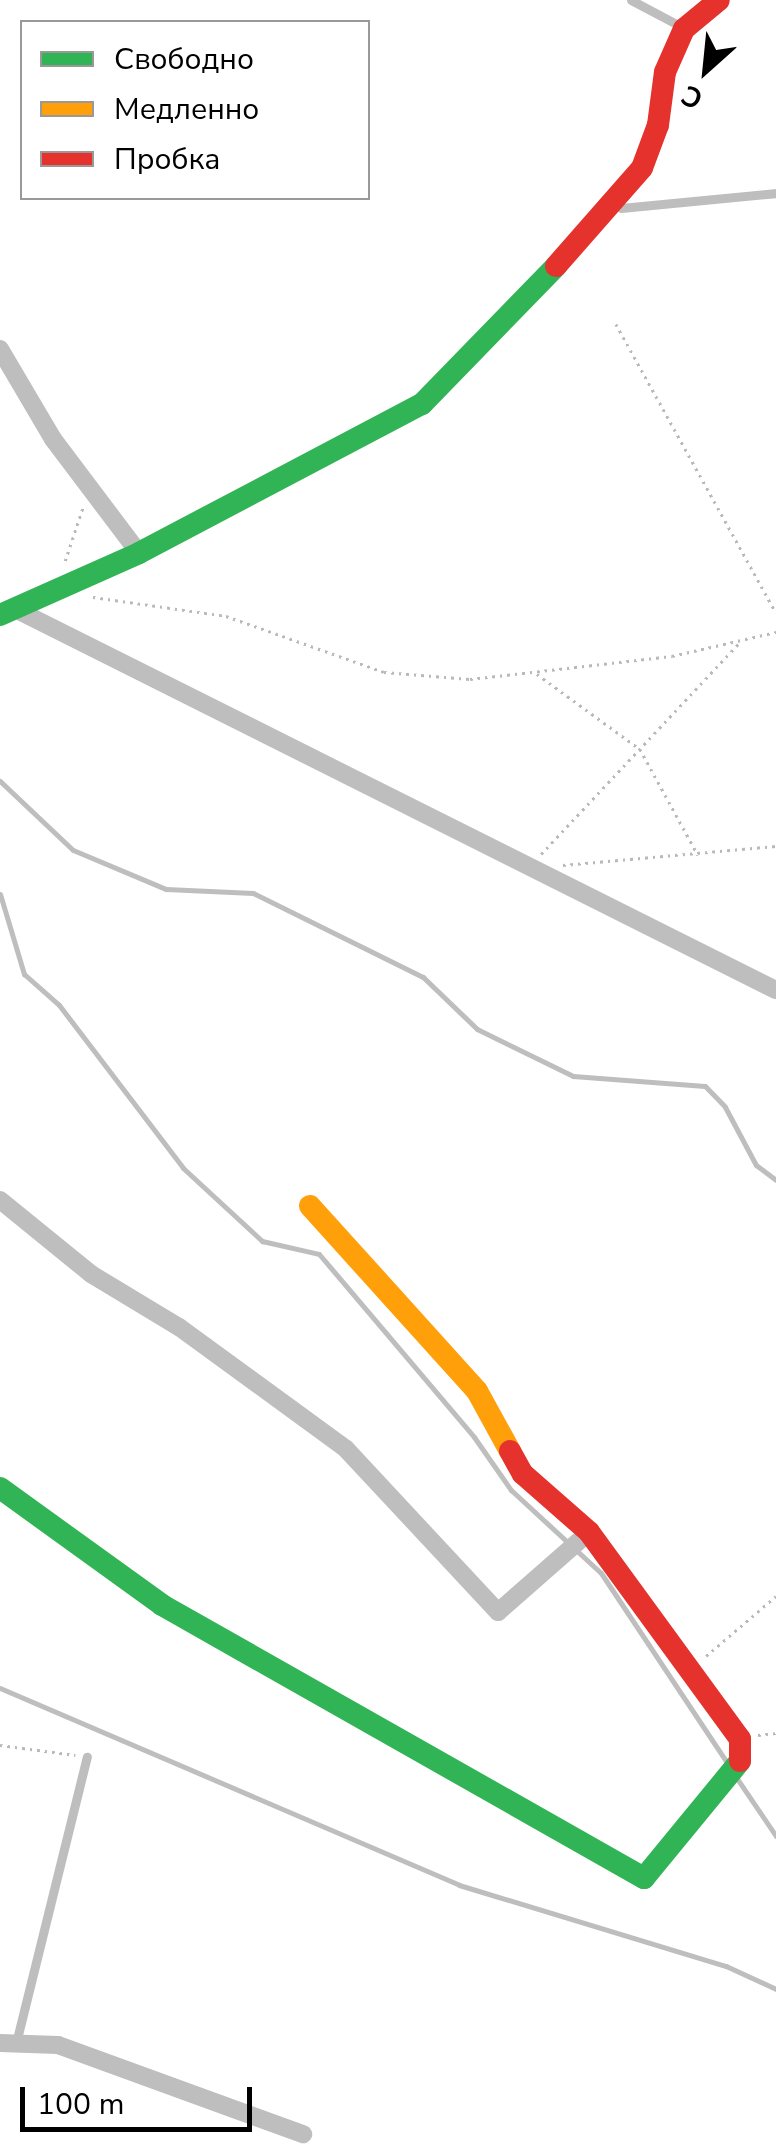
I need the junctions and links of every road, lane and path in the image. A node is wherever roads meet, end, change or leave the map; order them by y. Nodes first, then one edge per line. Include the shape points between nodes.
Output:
1 (632, 0) edge
2 (719, 0) edge
3 (684, 29) junction
4 (776, 194) edge
5 (613, 208) junction
6 (616, 324) dead end
7 (0, 349) edge
8 (84, 504) dead end
9 (139, 553) junction
10 (52, 591) junction
11 (91, 596) dead end
12 (7, 611) edge
13 (776, 613) edge
14 (776, 632) edge
15 (742, 640) junction
16 (534, 672) junction
17 (640, 749) junction
18 (776, 846) edge
19 (698, 855) junction
20 (530, 866) junction
21 (776, 990) edge
22 (0, 1200) edge
23 (310, 1206) dead end
24 (0, 1488) edge
25 (589, 1532) junction
26 (776, 1596) edge
27 (690, 1670) junction
28 (0, 1745) edge
29 (87, 1756) joint
30 (8, 2043) edge
31 (303, 2134) dead end

1 - 3 lane
2 - 3 street
3 - 5 street via 665,72 658,125 642,168
4 - 5 lane
5 - 9 street via 422,404
6 - 13 path
7 - 9 street via 53,439
8 - 10 path
9 - 10 street
10 - 12 street
11 - 16 path via 226,616 384,672 470,679
12 - 20 street
14 - 15 path
15 - 16 path via 672,656
15 - 17 path
16 - 17 path
17 - 19 path
17 - 20 path
18 - 19 path
19 - 20 path
20 - 21 street
22 - 25 street via 91,1274 179,1327 346,1449 498,1612
23 - 25 street via 477,1391 523,1474
24 - 27 street via 162,1605 644,1878 741,1760 740,1739
25 - 27 street
26 - 27 path
28 - 29 path
29 - 30 lane
30 - 31 street via 58,2046

